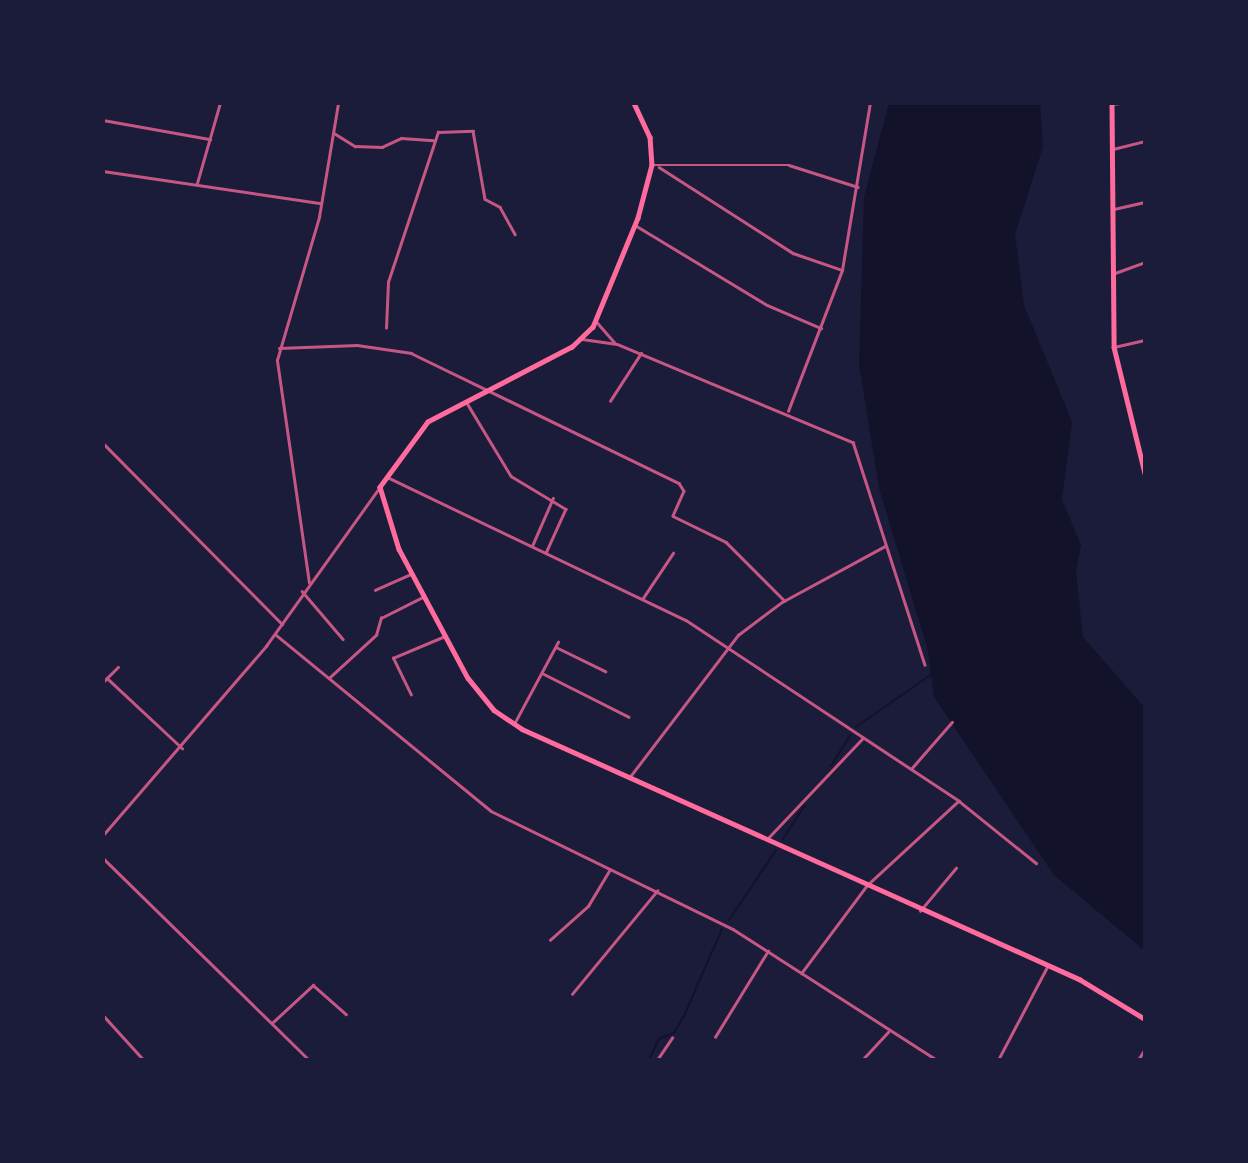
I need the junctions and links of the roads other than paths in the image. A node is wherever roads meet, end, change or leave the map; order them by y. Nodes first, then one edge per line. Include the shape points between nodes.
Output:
1 (219, 103) edge
2 (338, 103) edge
3 (634, 103) edge
4 (870, 103) edge
5 (1120, 103) edge
6 (1112, 104) edge
7 (103, 120) edge
8 (333, 133) junction
9 (210, 139) junction
10 (433, 140) junction
11 (1145, 141) edge
12 (1113, 149) junction
13 (652, 165) junction
14 (659, 167) junction
15 (103, 171) edge
16 (197, 183) junction
17 (859, 187) junction
18 (1145, 202) edge
19 (321, 203) junction
20 (1114, 209) junction
21 (635, 225) junction
22 (515, 234) dead end
23 (1145, 262) edge
24 (842, 270) junction
25 (1115, 273) junction
26 (596, 321) junction
27 (386, 328) dead end
28 (821, 328) junction
29 (582, 339) junction
30 (1145, 340) edge
31 (617, 344) junction
32 (1114, 347) junction
33 (279, 348) junction
34 (641, 353) junction
35 (490, 388) junction
36 (465, 400) junction
37 (610, 401) dead end
38 (788, 411) junction
39 (103, 443) edge
40 (1145, 472) edge
41 (387, 477) junction
42 (380, 487) junction
43 (553, 498) junction
44 (532, 546) junction
45 (885, 546) junction
46 (546, 553) junction
47 (673, 553) dead end
48 (411, 574) junction
49 (309, 583) junction
50 (375, 590) dead end
51 (303, 591) junction
52 (423, 597) junction
53 (643, 598) junction
54 (785, 601) junction
55 (282, 624) junction
56 (275, 634) junction
57 (445, 636) junction
58 (343, 639) dead end
59 (558, 642) dead end
60 (728, 645) junction
61 (556, 647) junction
62 (925, 665) dead end
63 (118, 667) dead end
64 (606, 671) dead end
65 (542, 673) junction
66 (107, 678) junction
67 (328, 679) junction
68 (103, 682) edge
69 (411, 695) dead end
70 (629, 718) dead end
71 (952, 722) dead end
72 (514, 724) junction
73 (863, 738) junction
74 (181, 748) junction
75 (911, 769) junction
76 (629, 778) junction
77 (959, 801) junction
78 (103, 835) edge
79 (768, 838) junction
80 (103, 858) edge
81 (1036, 863) dead end
82 (956, 868) dead end
83 (609, 871) junction
84 (867, 886) junction
85 (657, 891) junction
86 (920, 911) junction
87 (550, 940) dead end
88 (768, 951) junction
89 (1047, 967) junction
90 (802, 973) junction
91 (572, 994) dead end
92 (346, 1014) dead end
93 (103, 1015) edge
94 (1145, 1019) edge
95 (272, 1023) junction
96 (890, 1030) junction
97 (715, 1037) dead end
98 (672, 1038) dead end
99 (1145, 1049) edge
100 (308, 1059) edge
101 (144, 1060) edge
102 (657, 1060) edge
103 (862, 1060) edge
104 (937, 1060) edge
105 (998, 1060) edge
106 (1138, 1060) edge

1 - 9 street
2 - 8 street
3 - 13 main road via 650,137
4 - 17 street
5 - 6 street
6 - 12 main road
7 - 9 street
8 - 10 street via 355,146 382,147 401,138
8 - 19 street
9 - 16 street
10 - 22 street via 441,131 473,131 485,199 500,207
10 - 27 street via 421,195 388,282
11 - 12 street
12 - 20 main road
13 - 14 street
13 - 21 main road
14 - 17 street via 789,165
14 - 24 street via 793,253
15 - 16 street
16 - 19 street
17 - 24 street
18 - 20 street
19 - 33 street
20 - 25 main road
21 - 26 main road
21 - 28 street via 767,305
23 - 25 street
24 - 28 street
25 - 32 main road
26 - 29 main road
26 - 31 street
28 - 38 street
29 - 31 street
29 - 35 main road
30 - 32 street
31 - 34 street
32 - 40 main road
33 - 35 street via 386,347
33 - 49 street via 280,409
34 - 37 street
34 - 38 street
35 - 36 main road
35 - 54 street via 680,483 684,491 673,516 726,542
36 - 41 main road via 419,430
36 - 43 street via 511,476
38 - 45 street via 856,446
39 - 55 street
41 - 42 main road
41 - 44 street
42 - 48 main road via 387,523
42 - 49 street
43 - 44 street
43 - 46 street via 566,512
44 - 46 street
45 - 54 street
45 - 62 street
46 - 53 street
47 - 53 street
48 - 50 street
48 - 52 main road
49 - 51 street
51 - 55 street
51 - 58 street
52 - 57 main road
52 - 67 street via 381,618 376,635
53 - 60 street
54 - 60 street
55 - 56 street
56 - 67 street
56 - 74 street
57 - 69 street via 393,658
57 - 72 main road via 482,698
59 - 61 street
60 - 73 street
60 - 76 street
61 - 64 street
61 - 65 street
63 - 66 street
65 - 70 street
65 - 72 street
66 - 68 street
66 - 74 street
67 - 83 street via 475,800
71 - 75 street
72 - 76 main road
73 - 75 street
73 - 79 street
74 - 78 street
75 - 77 street
76 - 79 main road via 712,810
77 - 81 street
77 - 84 street
79 - 84 main road
80 - 95 street
82 - 86 street
83 - 85 street
83 - 87 street via 588,906
84 - 86 main road
84 - 90 street
85 - 88 street
85 - 91 street
86 - 89 main road
88 - 90 street
88 - 97 street
89 - 94 main road
89 - 105 street
90 - 96 street
92 - 95 street via 313,985
93 - 101 street
95 - 100 street
96 - 103 street
96 - 104 street
98 - 102 street
99 - 106 street

